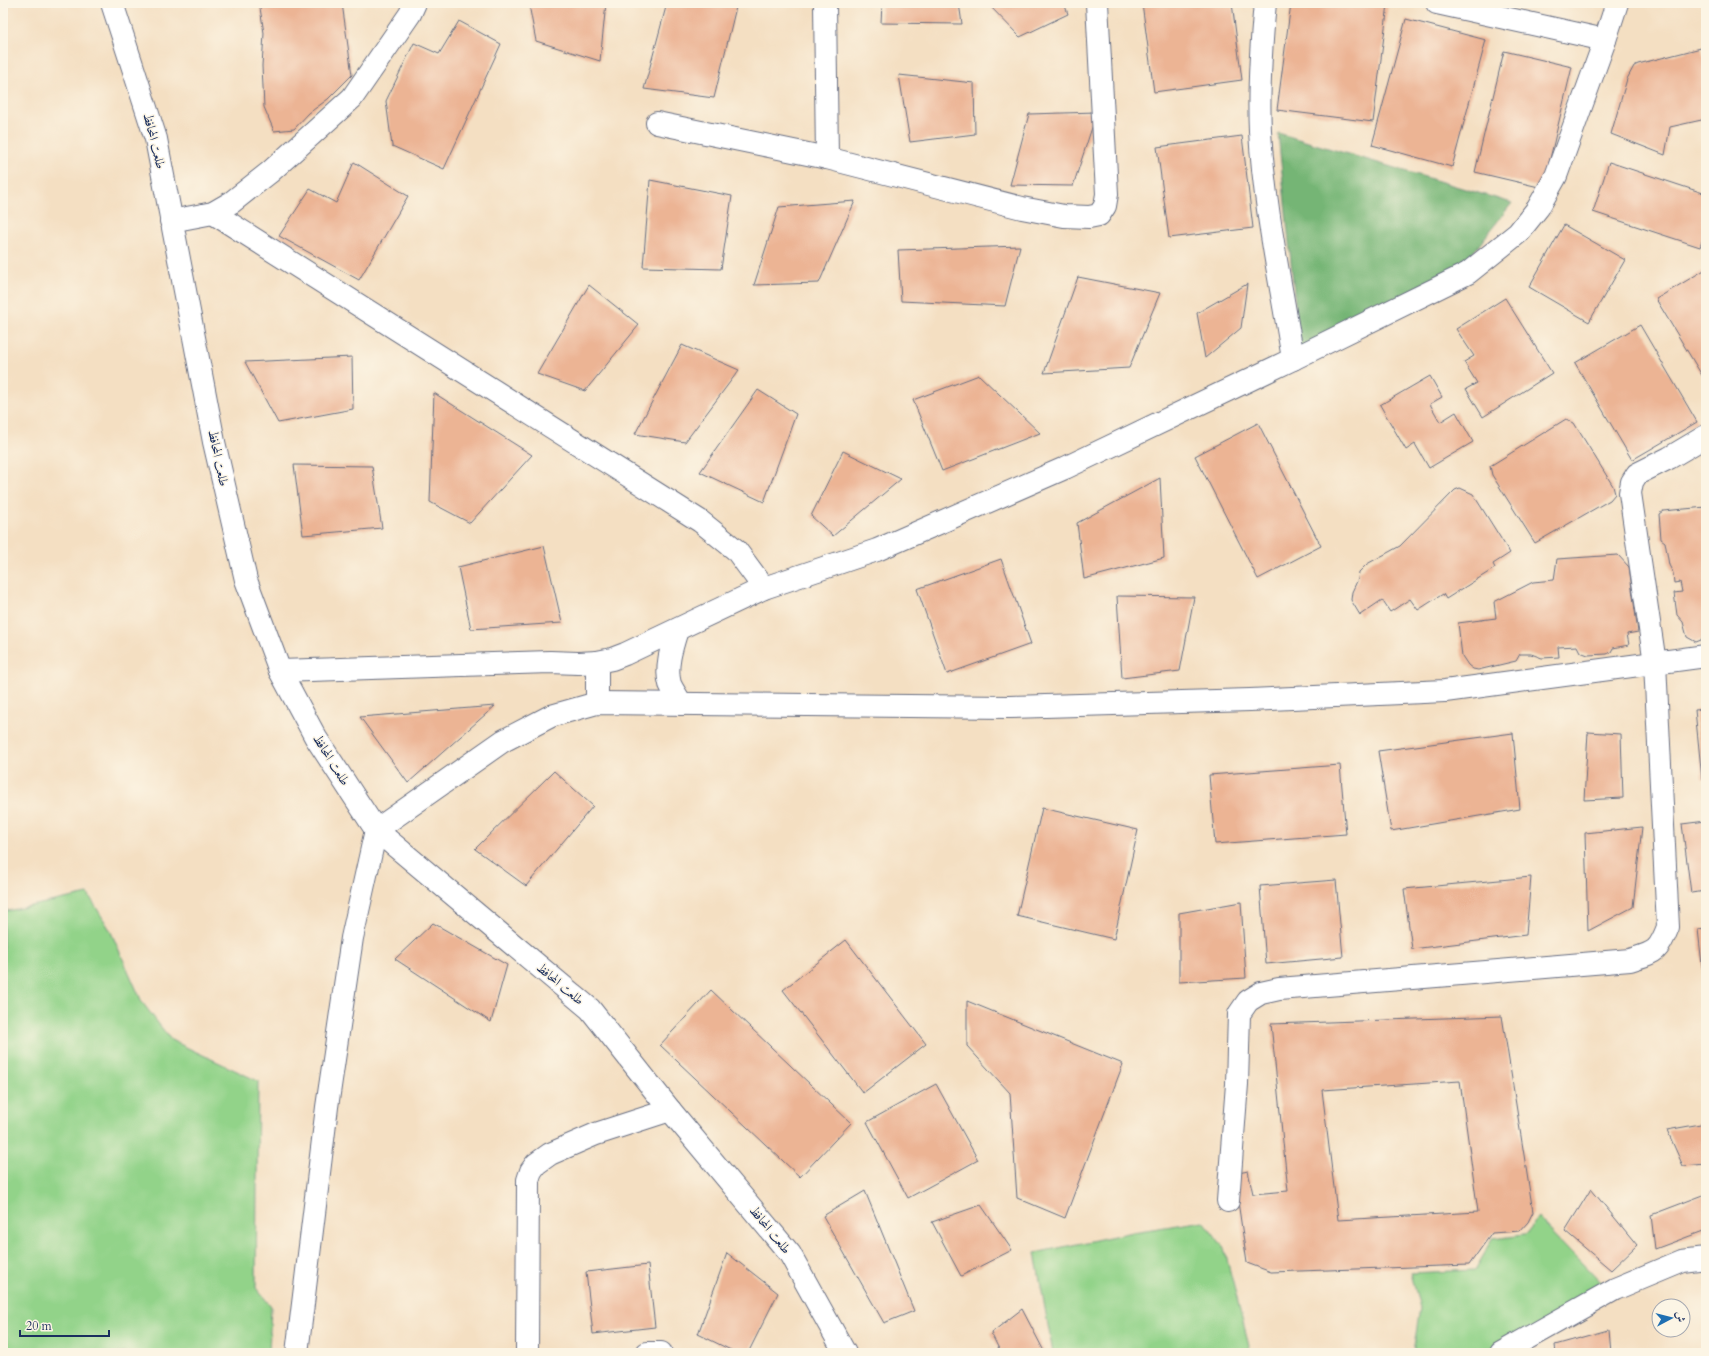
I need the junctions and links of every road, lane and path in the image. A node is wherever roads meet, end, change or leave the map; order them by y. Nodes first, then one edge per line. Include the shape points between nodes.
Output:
1 (112, 3) edge
2 (415, 3) edge
3 (825, 3) edge
4 (1097, 3) edge
5 (1265, 3) edge
6 (1436, 3) edge
7 (1617, 3) edge
8 (1605, 40) junction
9 (657, 123) dead end
10 (827, 158) junction
11 (213, 213) junction
12 (171, 221) junction
13 (1293, 360) junction
14 (1706, 436) edge
15 (764, 588) junction
16 (677, 630) junction
17 (1706, 656) edge
18 (597, 662) junction
19 (1655, 663) junction
20 (280, 671) junction
21 (597, 703) junction
22 (681, 704) junction
23 (376, 830) junction
24 (670, 1110) junction
25 (1228, 1201) dead end
26 (1706, 1258) edge
27 (297, 1353) edge
28 (527, 1353) edge
29 (647, 1353) edge
30 (661, 1353) edge
31 (845, 1353) edge
32 (1501, 1353) edge

1 - 12 street, طلعت المحافظ via 156,139
2 - 11 street via 352,98 270,172 232,202
3 - 10 street
4 - 10 street via 1107,194 1105,206 1098,215 1064,216 1022,208
5 - 13 street via 1259,70 1260,131 1266,193
6 - 8 street
7 - 8 street
8 - 13 street via 1556,176 1538,208 1518,233 1468,273
9 - 10 street
11 - 12 street
11 - 15 street via 700,521 736,550
12 - 20 street, طلعت المحافظ via 214,442 246,580
13 - 15 street via 1065,468 884,547
14 - 19 street via 1637,474 1632,482 1630,493
15 - 16 street
16 - 18 street via 625,654
16 - 22 street via 672,645 669,672 670,684
17 - 19 street
18 - 20 street
18 - 21 street
19 - 22 street via 1445,691 1250,700 1010,707
19 - 25 street via 1668,928 1662,944 1654,952 1630,960 1279,988 1261,993 1248,1001 1239,1014
20 - 23 street, طلعت المحافظ via 316,738
21 - 22 street
21 - 23 street via 551,716 503,741
23 - 24 street, طلعت المحافظ via 590,1009
23 - 27 street via 352,938 328,1099
24 - 28 street via 596,1134 550,1154 531,1171 528,1180
24 - 31 street, طلعت المحافظ via 790,1254
26 - 32 street via 1682,1261 1615,1289
29 - 30 street

